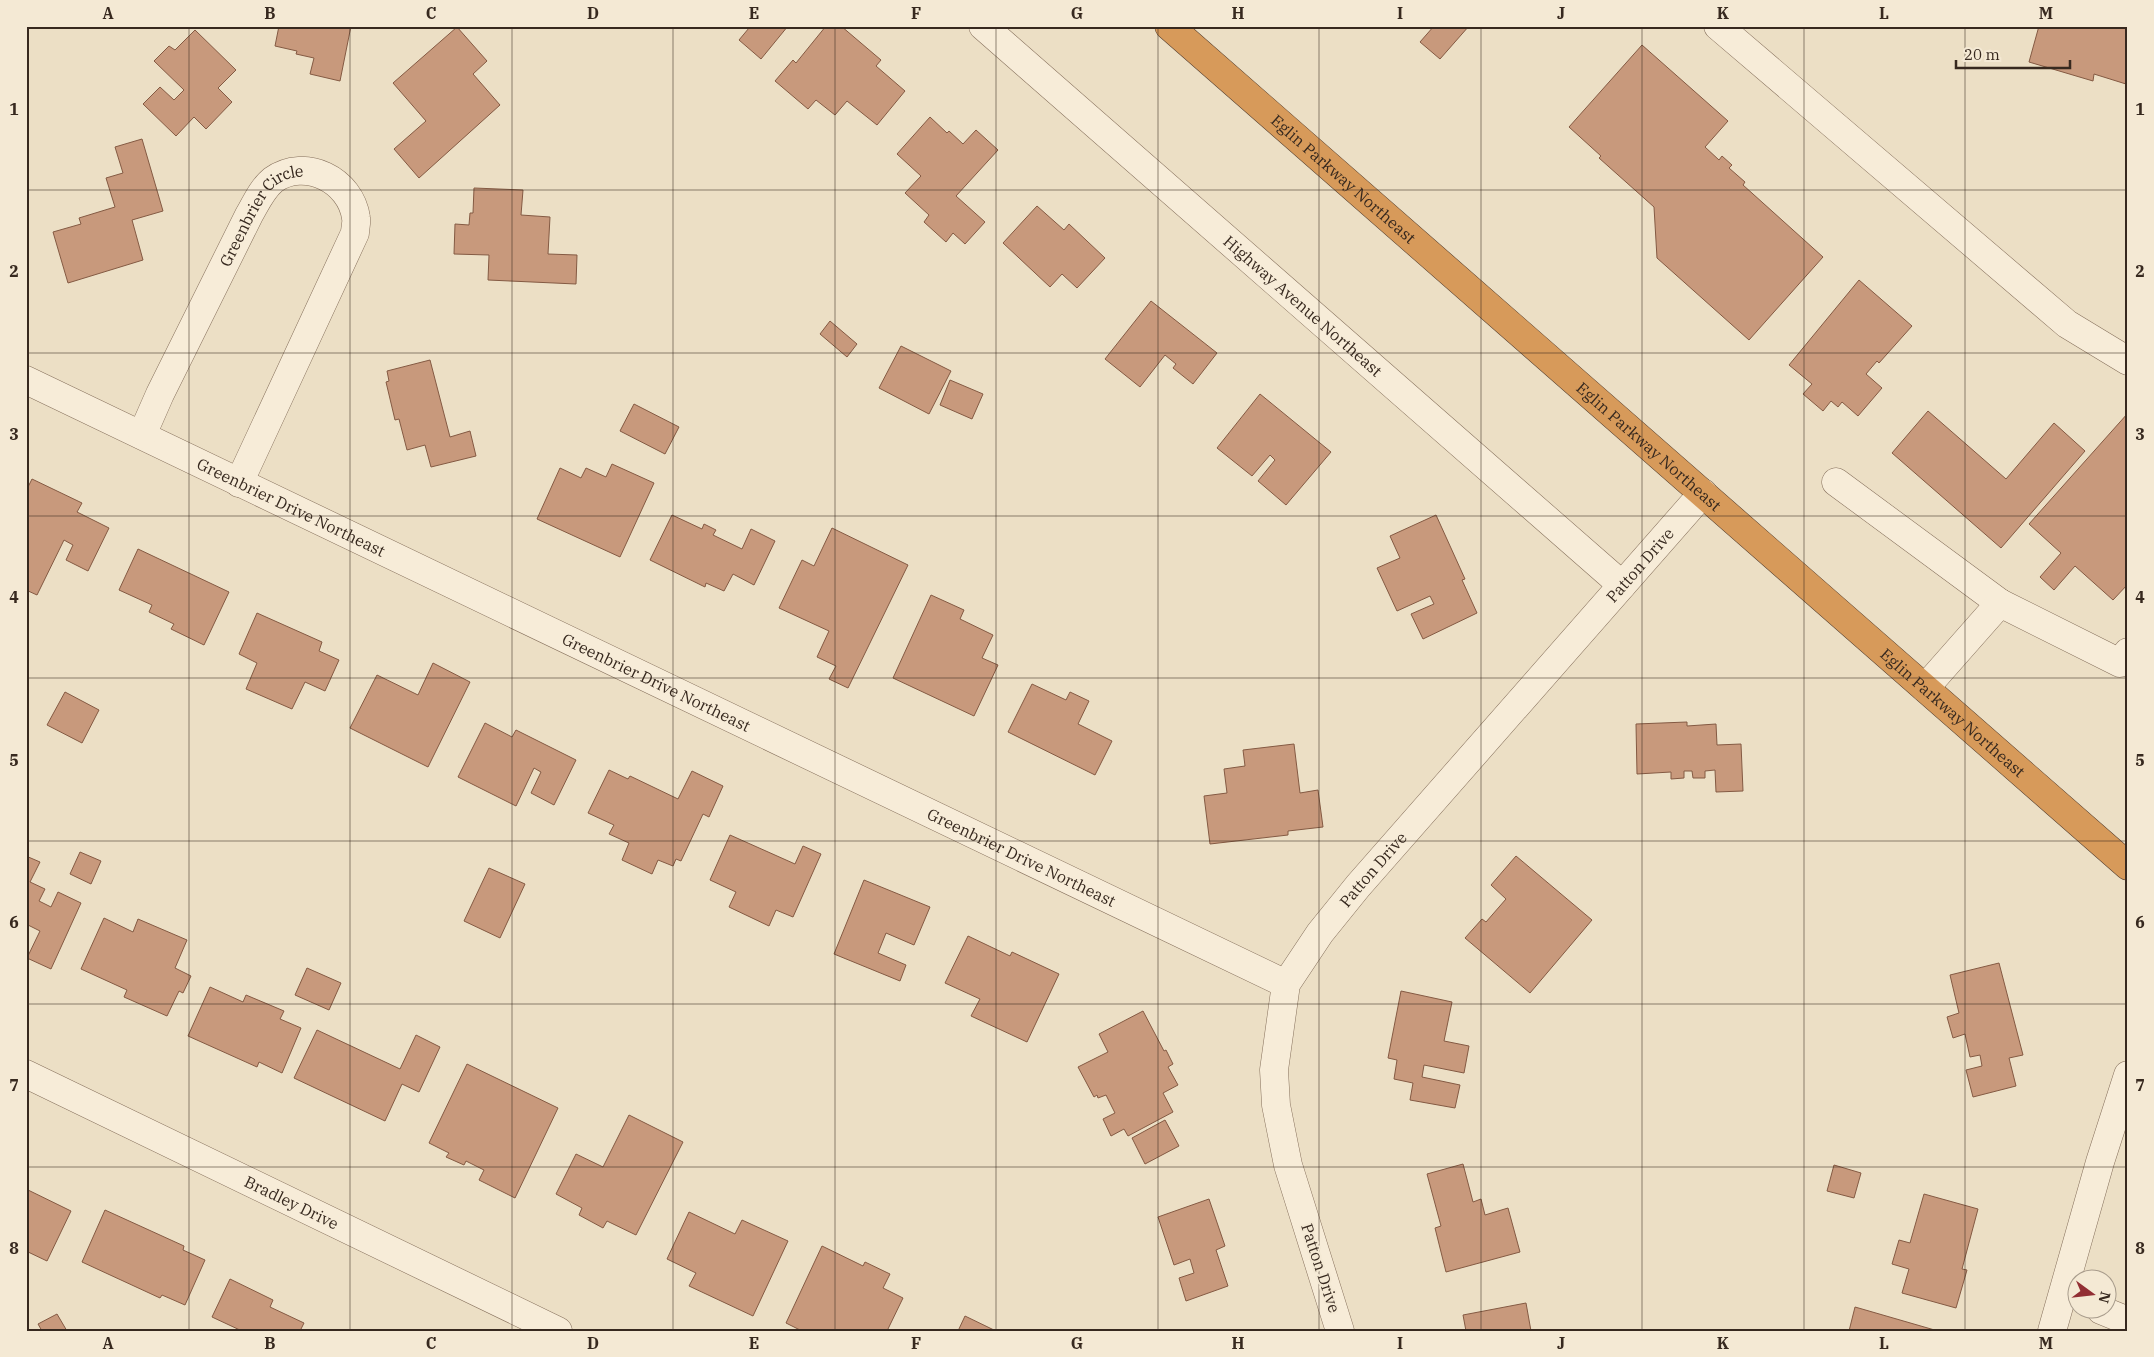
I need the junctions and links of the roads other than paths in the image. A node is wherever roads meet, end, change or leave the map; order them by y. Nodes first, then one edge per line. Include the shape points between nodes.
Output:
1 (983, 26) edge
2 (1169, 26) edge
3 (1718, 26) edge
4 (2128, 361) edge
5 (26, 380) edge
6 (142, 436) junction
7 (240, 482) junction
8 (1836, 482) dead end
9 (1702, 493) junction
10 (1622, 585) junction
11 (2000, 602) junction
12 (2128, 652) edge
13 (1924, 688) junction
14 (2128, 866) edge
15 (1286, 984) junction
16 (26, 1074) edge
17 (2128, 1075) edge
18 (2077, 1270) edge
19 (2066, 1304) edge
20 (2116, 1316) edge
21 (2128, 1321) edge
22 (558, 1331) edge
23 (1340, 1331) edge
24 (2052, 1331) edge

1 - 10 street, Highway Avenue Northeast
2 - 9 highway, Eglin Parkway Northeast
3 - 4 street via 2067,324
5 - 6 street, Greenbrier Drive Northeast
6 - 7 street, Greenbrier Drive Northeast
6 - 7 street, Greenbrier Circle via 164,386 264,190 274,179 298,170 325,174 346,191 356,218 355,233
7 - 15 street, Greenbrier Drive Northeast
8 - 11 street
9 - 10 street, Patton Drive
9 - 13 highway, Eglin Parkway Northeast
10 - 15 street, Patton Drive via 1358,886 1320,933
11 - 12 street via 2120,663
11 - 13 street
13 - 14 highway, Eglin Parkway Northeast
15 - 23 street, Patton Drive via 1274,1070 1276,1104 1288,1164
16 - 22 street, Bradley Drive
17 - 18 street
19 - 24 street
20 - 21 street

